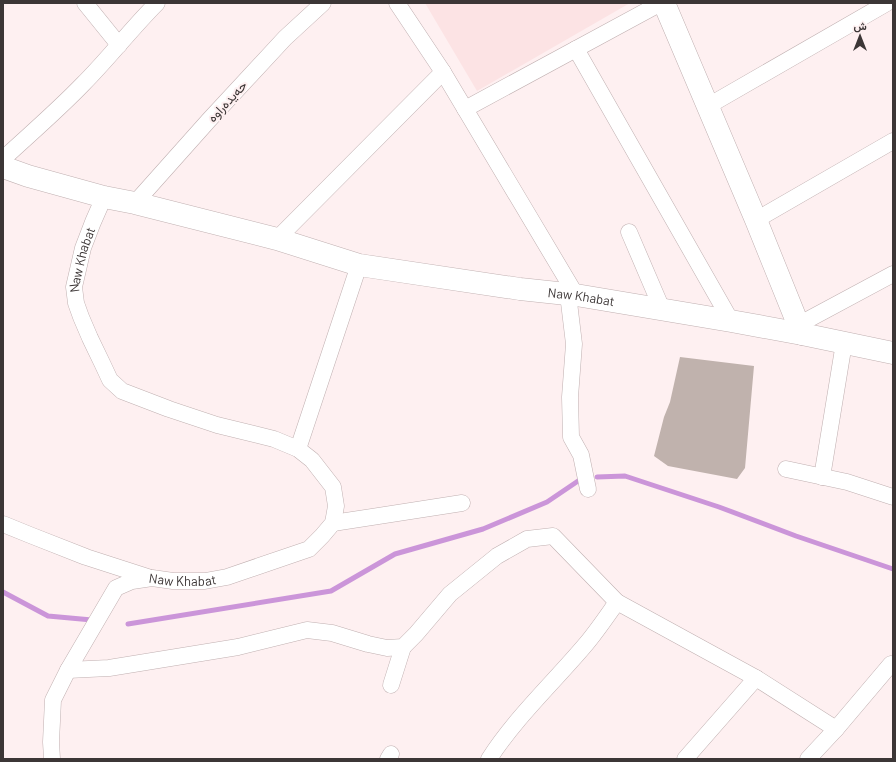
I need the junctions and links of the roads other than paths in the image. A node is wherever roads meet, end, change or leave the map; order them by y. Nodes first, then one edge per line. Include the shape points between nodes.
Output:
1 (85, 3) edge
2 (157, 3) edge
3 (323, 3) edge
4 (397, 3) edge
5 (663, 3) edge
6 (887, 3) edge
7 (119, 46) junction
8 (576, 49) junction
9 (443, 72) junction
10 (708, 106) junction
11 (465, 109) junction
12 (893, 141) edge
13 (3, 159) edge
14 (3, 167) edge
15 (104, 197) junction
16 (135, 203) junction
17 (756, 220) junction
18 (629, 232) dead end
19 (277, 239) junction
20 (359, 265) junction
21 (893, 274) edge
22 (572, 295) junction
23 (662, 309) junction
24 (732, 321) junction
25 (800, 330) junction
26 (844, 343) junction
27 (893, 354) edge
28 (298, 449) junction
29 (786, 469) dead end
30 (822, 478) junction
31 (588, 489) dead end
32 (893, 496) edge
33 (462, 503) dead end
34 (333, 523) junction
35 (3, 524) edge
36 (152, 578) junction
37 (617, 602) junction
38 (404, 647) junction
39 (891, 664) dead end
40 (68, 670) junction
41 (756, 678) junction
42 (391, 685) dead end
43 (836, 729) junction
44 (52, 759) edge
45 (489, 759) edge
46 (685, 759) edge
47 (808, 759) edge

1 - 7 street
2 - 7 street
3 - 16 street, حەیدەراوە via 285,38
4 - 9 street
5 - 8 street
5 - 10 street
6 - 10 street
7 - 13 street via 83,84
8 - 11 street
8 - 24 street
9 - 11 street
9 - 19 street
10 - 17 street
11 - 22 street
12 - 17 street
14 - 15 street
15 - 16 street, Naw Khabat
15 - 28 street, Naw Khabat via 83,248 74,287 81,318 110,380 122,391 217,425 274,439
16 - 19 street, Naw Khabat
17 - 25 street
18 - 23 street
19 - 20 street, Naw Khabat
20 - 22 street, Naw Khabat
20 - 28 street
21 - 25 street
22 - 23 street, Naw Khabat
22 - 31 street via 574,344 570,397 571,437 581,455
23 - 24 street, Naw Khabat
24 - 25 street, Naw Khabat
25 - 26 street, Naw Khabat
26 - 27 street, Naw Khabat
26 - 30 street
28 - 34 street, Naw Khabat via 312,460 333,487 336,506
29 - 30 street
30 - 32 street via 848,482
33 - 34 street
34 - 36 street, Naw Khabat via 309,549 227,577 205,581
35 - 36 street via 86,557
36 - 40 street, Naw Khabat via 132,581 116,588
37 - 38 street via 553,536 527,539 498,556 450,594
37 - 41 street
37 - 45 street via 586,643 510,729
38 - 40 street via 387,648 332,633 307,630 238,647 109,668
38 - 42 street
39 - 43 street
40 - 44 street, Naw Khabat via 53,700
41 - 43 street
41 - 46 street
43 - 47 street

